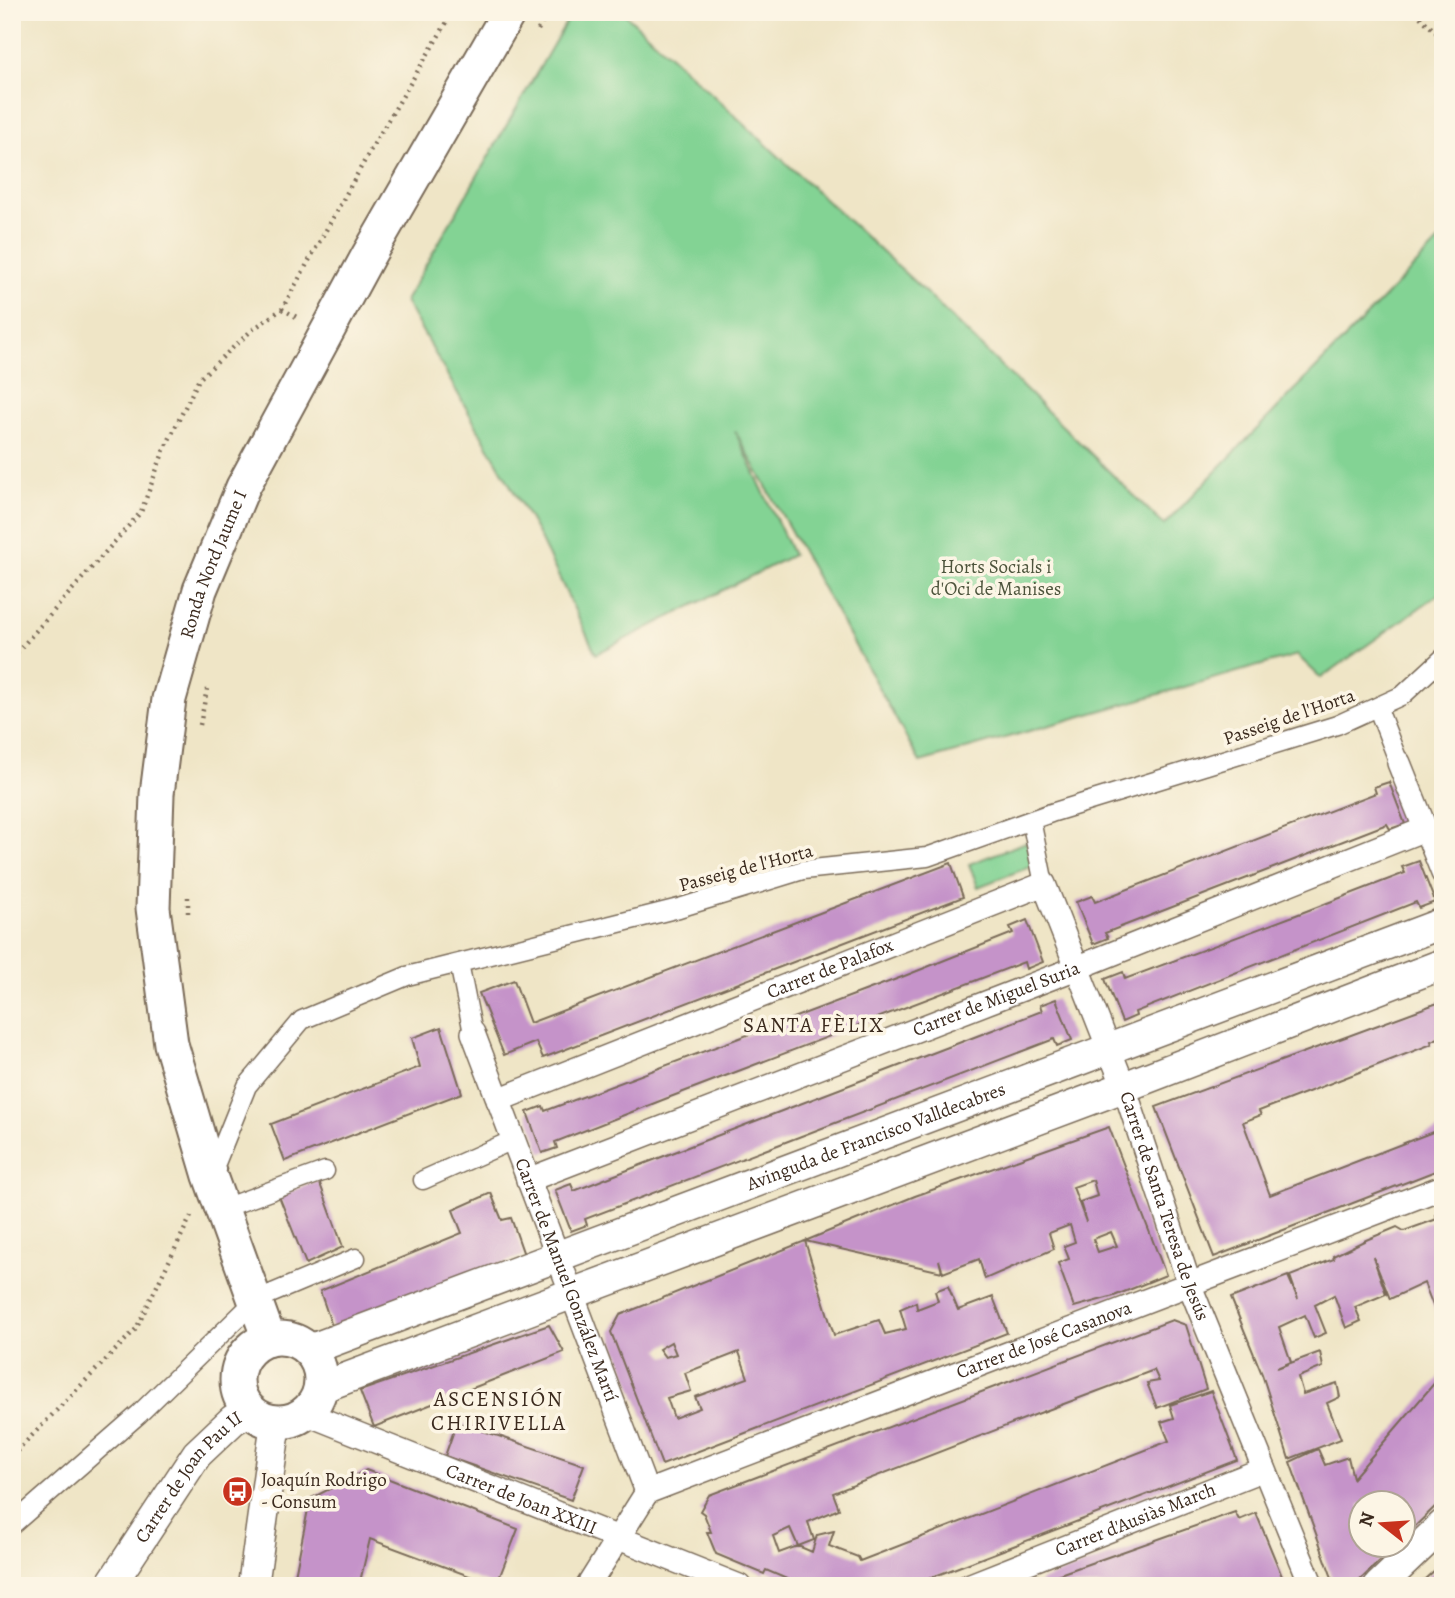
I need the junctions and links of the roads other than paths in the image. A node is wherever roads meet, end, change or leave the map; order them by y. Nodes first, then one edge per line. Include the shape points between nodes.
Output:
1 (509, 12) edge
2 (1443, 658) edge
3 (1378, 709) junction
4 (1399, 763) joint
5 (1031, 820) junction
6 (1426, 829) junction
7 (1443, 873) edge
8 (1044, 884) junction
9 (1443, 923) edge
10 (459, 963) junction
11 (1443, 964) edge
12 (1079, 967) junction
13 (473, 1033) joint
14 (1108, 1047) junction
15 (1124, 1087) junction
16 (498, 1100) junction
17 (513, 1140) junction
18 (325, 1171) dead end
19 (210, 1176) junction
20 (423, 1180) dead end
21 (528, 1180) junction
22 (1443, 1187) edge
23 (224, 1208) junction
24 (557, 1255) junction
25 (356, 1258) dead end
26 (1190, 1286) junction
27 (571, 1294) junction
28 (256, 1300) junction
29 (269, 1339) junction
30 (309, 1350) junction
31 (288, 1408) junction
32 (1264, 1469) junction
33 (647, 1492) junction
34 (12, 1525) edge
35 (1443, 1525) edge
36 (619, 1538) junction
37 (1017, 1577) edge
38 (110, 1586) edge
39 (253, 1586) edge
40 (588, 1586) edge
41 (738, 1586) edge
42 (968, 1586) edge
43 (1312, 1586) edge
44 (1379, 1586) edge

1 - 19 main road, Ronda Nord Jaume I via 368,256 243,487 200,590 169,699 157,794 153,908 171,1044
2 - 3 street, Passeig de l'Horta via 1403,695
3 - 4 street
3 - 5 street, Passeig de l'Horta
4 - 6 street
5 - 8 street, Carrer de Santa Teresa de Jesús
5 - 10 street, Passeig de l'Horta via 927,857 803,870 679,908
6 - 7 street
6 - 12 street, Carrer de Miguel Suria
8 - 12 street, Carrer de Santa Teresa de Jesús
8 - 16 street, Carrer de Palafox
9 - 14 street, Avinguda de Francisco Valldecabres
10 - 13 street, Carrer de Manuel González Martí
10 - 19 street, Passeig de l'Horta via 407,976 302,1020 247,1086
11 - 15 street
12 - 14 street, Carrer de Santa Teresa de Jesús
12 - 21 street, Carrer de Miguel Suria
13 - 16 street, Carrer de Manuel González Martí
14 - 15 street, Carrer de Santa Teresa de Jesús
14 - 24 street, Avinguda de Francisco Valldecabres
15 - 26 street, Carrer de Santa Teresa de Jesús
15 - 27 street
16 - 17 street, Carrer de Manuel González Martí
17 - 20 street
17 - 21 street, Carrer de Manuel González Martí
18 - 23 street
19 - 23 main road
21 - 24 street, Carrer de Manuel González Martí
22 - 26 street, Carrer de José Casanova
23 - 28 main road
24 - 27 street, Carrer de Manuel González Martí
24 - 30 street, Avinguda de Francisco Valldecabres
25 - 28 street
26 - 32 street, Carrer de Santa Teresa de Jesús
26 - 33 street, Carrer de José Casanova
27 - 31 street
27 - 33 street, Carrer de Manuel González Martí
28 - 29 main road
28 - 34 street via 139,1414
29 - 30 main road via 284,1338
29 - 31 main road via 245,1355 237,1382 242,1399
30 - 31 main road via 318,1364
31 - 36 street, Carrer de Joan XXIII
31 - 38 street, Carrer de Joan Pau II via 233,1420 197,1454
31 - 39 street
32 - 37 street, Carrer d'Ausiàs March
32 - 43 street, Carrer de Santa Teresa de Jesús
33 - 36 street
35 - 44 street
36 - 40 street
36 - 41 street, Carrer de Joan XXIII
37 - 42 street, Carrer d'Ausiàs March

